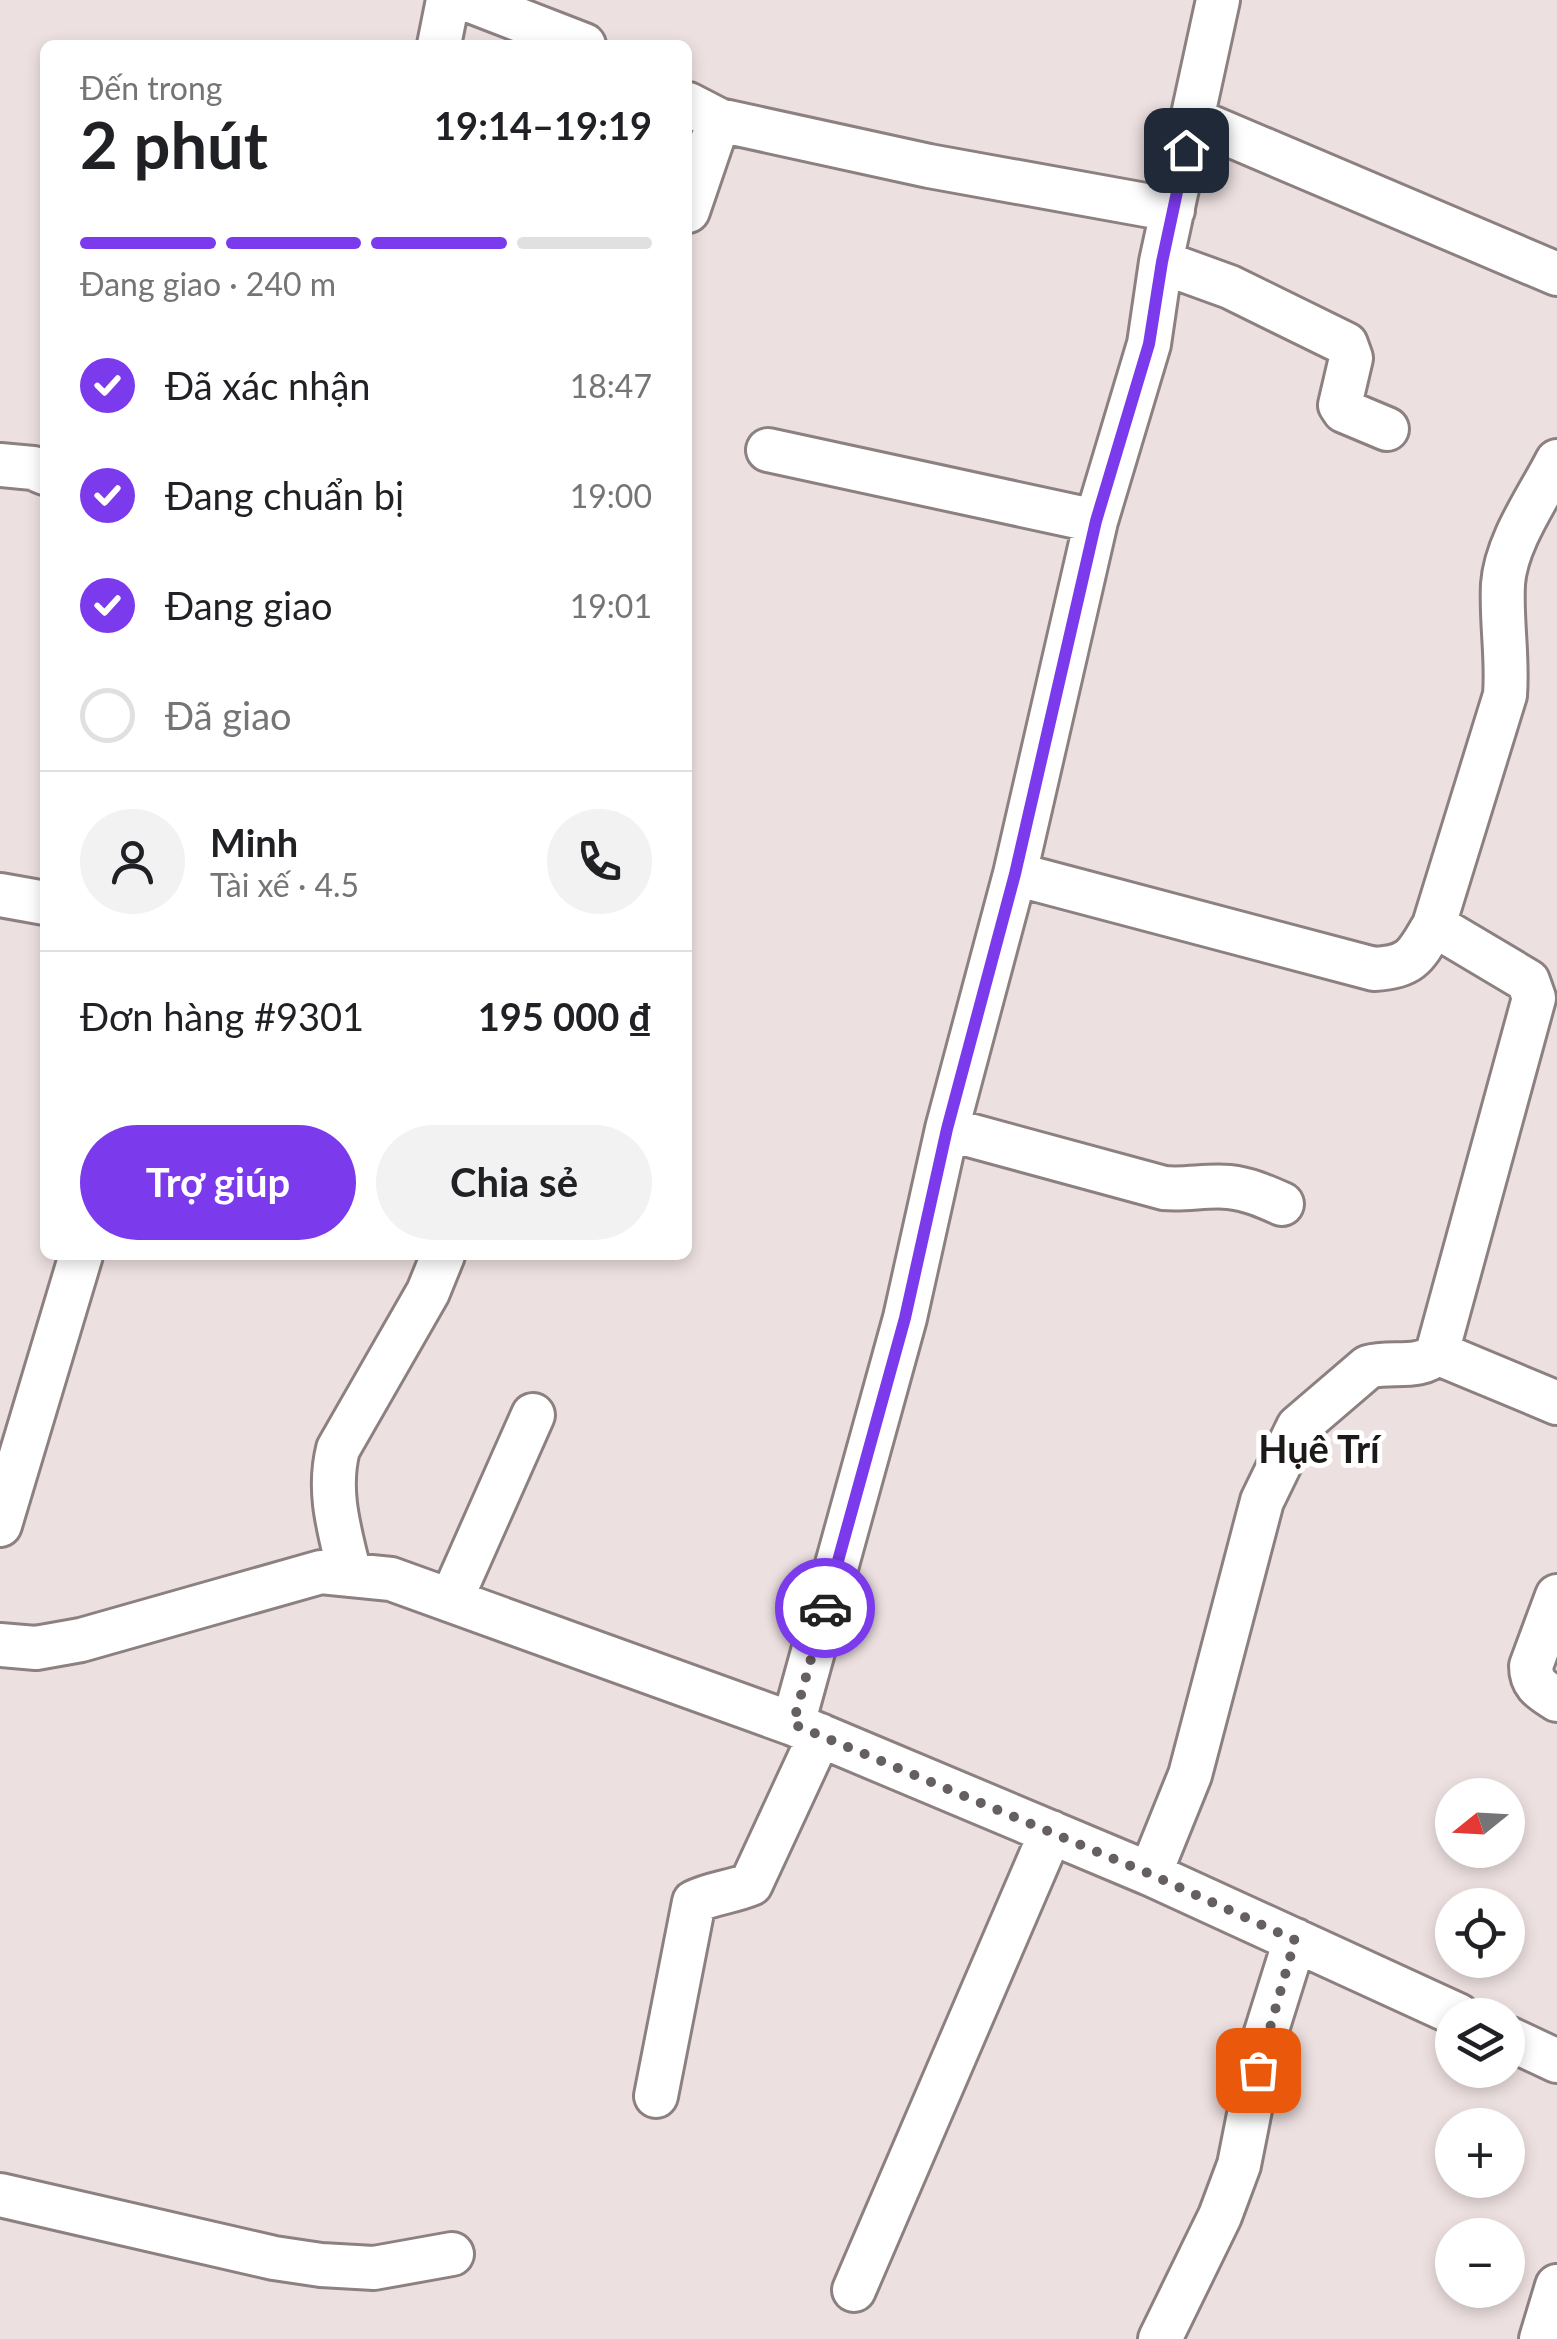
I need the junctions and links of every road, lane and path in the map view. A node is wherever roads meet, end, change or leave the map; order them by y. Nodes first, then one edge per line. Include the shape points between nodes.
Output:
1 (448, 0) edge
2 (468, 0) edge
3 (1218, 0) edge
4 (440, 40) edge
5 (571, 40) edge
6 (703, 112) edge
7 (1192, 119) junction
8 (692, 185) edge
9 (1173, 210) junction
10 (1162, 262) junction
11 (1557, 274) edge
12 (1386, 429) dead end
13 (768, 450) dead end
14 (1557, 461) edge
15 (0, 466) edge
16 (40, 471) edge
17 (1096, 521) junction
18 (1015, 874) junction
19 (0, 894) edge
20 (40, 902) edge
21 (1434, 925) junction
22 (947, 1129) junction
23 (1282, 1204) dead end
24 (80, 1260) edge
25 (442, 1260) edge
26 (1437, 1353) junction
27 (1557, 1402) edge
28 (533, 1415) dead end
29 (0, 1525) edge
30 (350, 1575) junction
31 (1557, 1596) edge
32 (451, 1600) junction
33 (0, 1646) edge
34 (1557, 1700) edge
35 (807, 1729) junction
36 (1051, 1832) junction
37 (1150, 1874) junction
38 (1295, 1940) junction
39 (1435, 2004) edge
40 (1525, 2046) edge
41 (1557, 2060) edge
42 (656, 2096) dead end
43 (0, 2195) edge
44 (452, 2254) dead end
45 (1557, 2286) edge
46 (854, 2290) dead end
47 (1160, 2339) edge
48 (1541, 2339) edge

1 - 4 street
2 - 5 street
3 - 7 street
6 - 8 street
6 - 9 street via 929,166
7 - 9 street
7 - 11 street
9 - 10 street
10 - 12 street via 1346,344 1351,358 1340,406
10 - 17 street via 1149,344
13 - 17 street
14 - 21 street via 1508,564 1505,695
15 - 16 street
17 - 18 street
18 - 21 street via 1374,969 1407,963
18 - 22 street
19 - 20 street
21 - 26 street via 1528,981 1534,998
22 - 23 street via 1164,1188 1225,1186
22 - 35 street
24 - 29 street
25 - 30 street via 338,1449 331,1476
26 - 27 street
26 - 37 street via 1421,1364 1368,1366 1298,1426 1262,1501 1190,1775
28 - 32 street
30 - 32 street via 391,1579
30 - 33 street via 321,1572 81,1640
31 - 34 street via 1531,1666 1537,1687
32 - 35 street
35 - 36 street
35 - 42 street via 751,1884 694,1902
36 - 37 street
36 - 46 street
37 - 38 street
38 - 39 street
38 - 47 street via 1264,2039 1239,2165
40 - 41 street
43 - 44 street via 321,2265 374,2268
45 - 48 street

